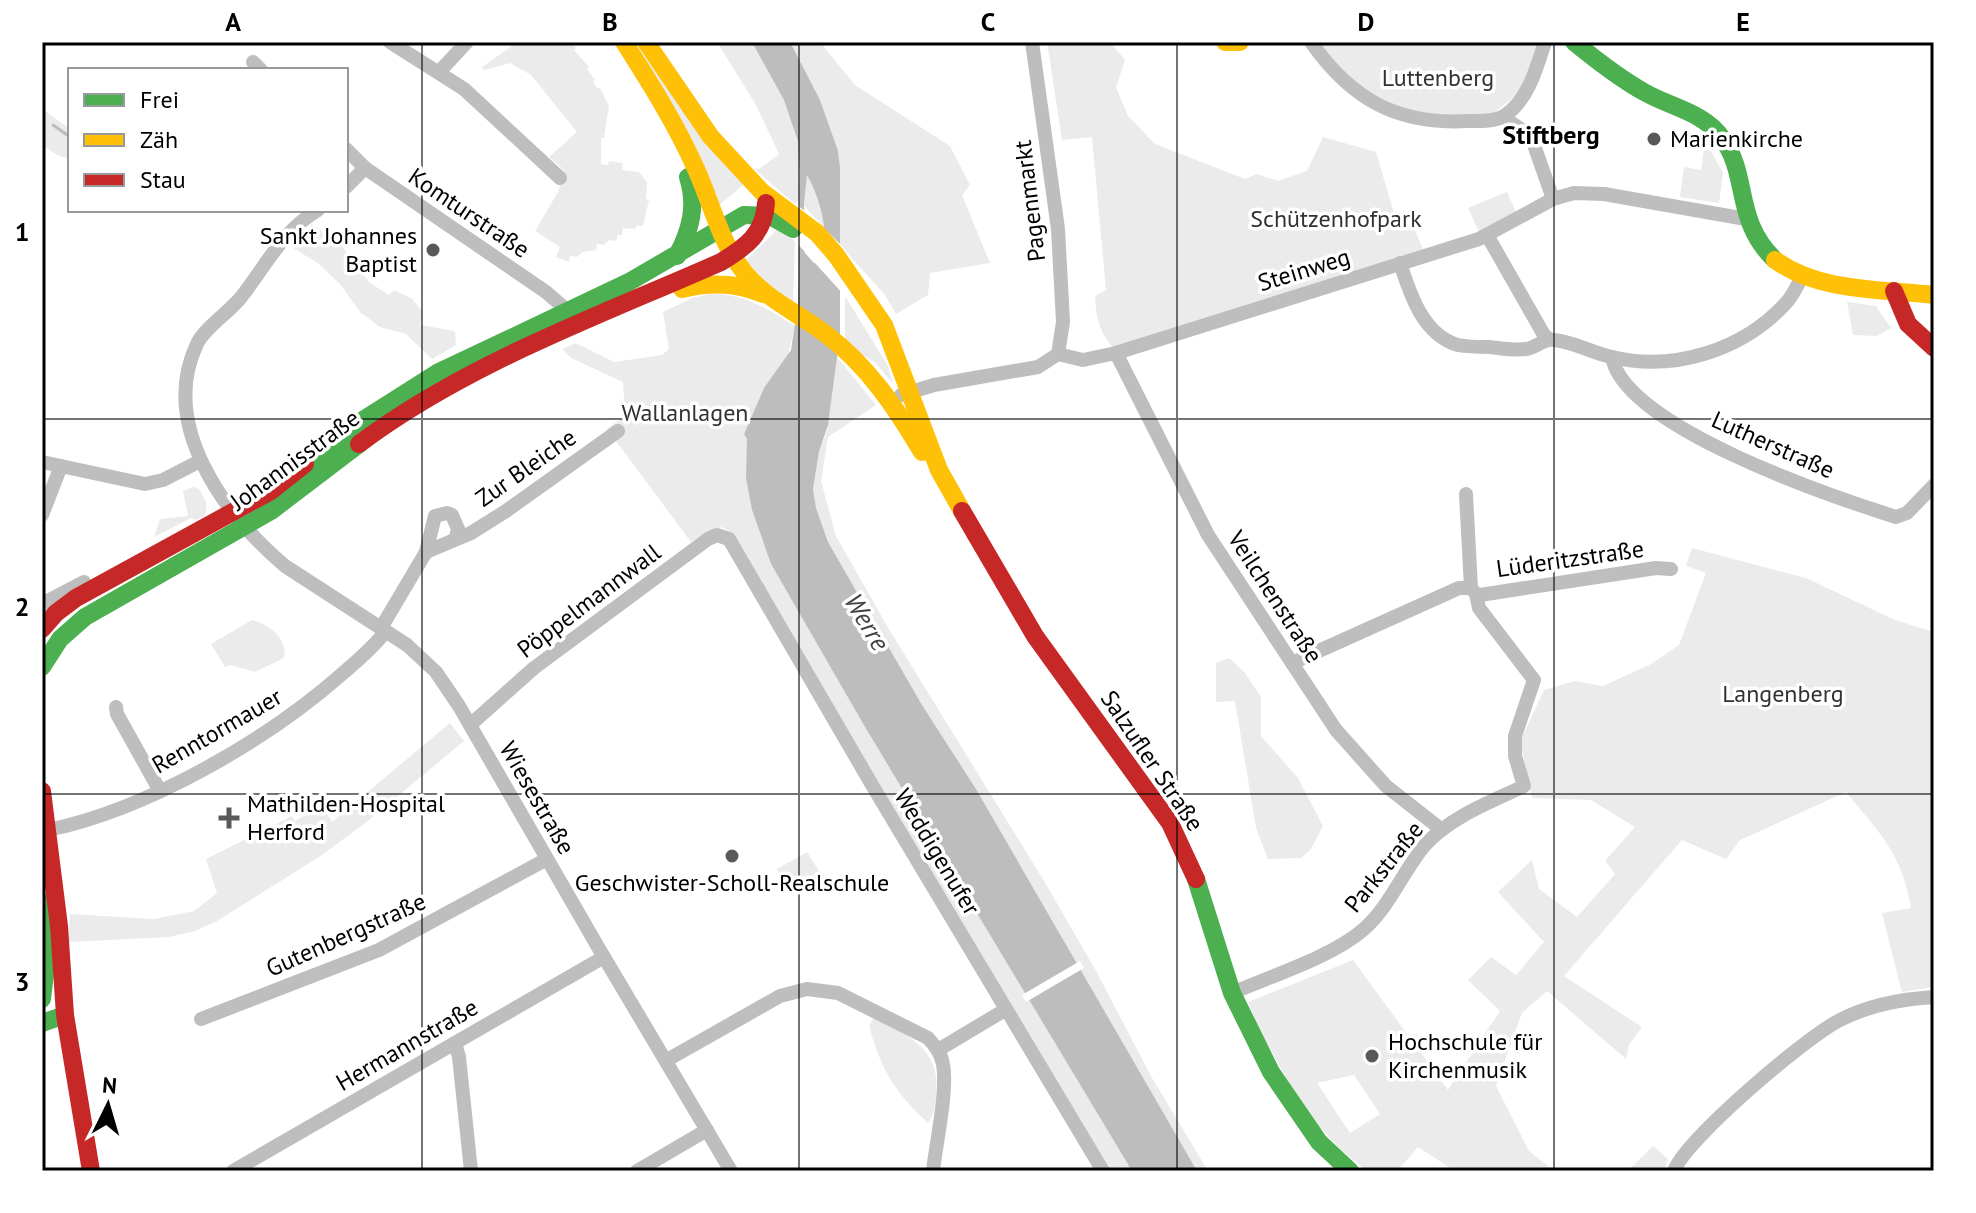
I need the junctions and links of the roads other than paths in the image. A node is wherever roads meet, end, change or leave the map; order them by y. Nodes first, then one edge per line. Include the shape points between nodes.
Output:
1 (390, 42) edge
2 (467, 42) edge
3 (624, 42) edge
4 (646, 42) edge
5 (1032, 42) edge
6 (1225, 42) edge
7 (1240, 42) edge
8 (1311, 42) edge
9 (1545, 42) edge
10 (1574, 42) edge
11 (439, 72) junction
12 (1503, 117) junction
13 (676, 127) junction
14 (348, 151) edge
15 (365, 168) junction
16 (560, 178) dead end
17 (348, 185) edge
18 (762, 192) junction
19 (1552, 195) junction
20 (314, 212) edge
21 (766, 214) junction
22 (786, 217) junction
23 (1746, 219) junction
24 (716, 222) junction
25 (1487, 235) junction
26 (733, 255) junction
27 (677, 256) junction
28 (1400, 263) junction
29 (1802, 277) junction
30 (1894, 291) junction
31 (1925, 294) edge
32 (767, 295) junction
33 (635, 300) junction
34 (574, 317) junction
35 (1549, 339) junction
36 (1928, 343) edge
37 (1116, 353) junction
38 (1058, 354) junction
39 (1612, 357) junction
40 (901, 366) junction
41 (910, 391) junction
42 (889, 399) junction
43 (618, 431) dead end
44 (200, 461) junction
45 (42, 462) edge
46 (61, 466) junction
47 (939, 470) junction
48 (1934, 485) edge
49 (1466, 494) dead end
50 (42, 515) edge
51 (238, 520) junction
52 (456, 537) junction
53 (426, 552) junction
54 (737, 552) joint
55 (1671, 569) dead end
56 (109, 579) junction
57 (1474, 591) junction
58 (42, 604) edge
59 (42, 629) edge
60 (383, 630) junction
61 (44, 655) edge
62 (1292, 663) junction
63 (116, 707) dead end
64 (470, 725) junction
65 (1524, 786) joint
66 (42, 791) edge
67 (160, 791) junction
68 (48, 830) junction
69 (1442, 830) junction
70 (547, 859) junction
71 (42, 903) edge
72 (47, 957) junction
73 (604, 957) junction
74 (1232, 993) junction
75 (1934, 997) edge
76 (42, 999) edge
77 (1005, 1010) junction
78 (65, 1015) junction
79 (201, 1019) dead end
80 (42, 1023) edge
81 (455, 1043) junction
82 (938, 1050) junction
83 (667, 1060) junction
84 (707, 1130) junction
85 (1339, 1168) edge
86 (91, 1171) edge
87 (233, 1171) edge
88 (471, 1171) edge
89 (637, 1171) edge
90 (731, 1171) edge
91 (933, 1171) edge
92 (1103, 1171) edge
93 (1674, 1171) edge

1 - 11 street
2 - 11 street
3 - 13 main road, Salzufler Straße
4 - 18 main road via 711,137
5 - 38 street, Pagenmarkt via 1058,229 1063,322
6 - 7 main road
8 - 12 street via 1355,92 1406,116 1456,122
9 - 12 street via 1522,98
10 - 23 main road via 1636,87 1714,128 1736,164
11 - 16 street
12 - 19 street via 1528,134
13 - 24 main road, Salzufler Straße
13 - 27 main road via 674,139 695,201 690,233
14 - 15 street, Komturstraße
15 - 17 street
15 - 34 street, Komturstraße via 546,292
18 - 21 main road
18 - 22 main road
19 - 23 street, Steinweg via 1604,194
19 - 25 street, Steinweg
20 - 44 street, Wiesestraße via 283,237 241,298 198,340 186,393
21 - 22 main road, Salzufler Straße
21 - 24 main road
21 - 26 main road via 759,235
22 - 40 main road, Salzufler Straße via 854,300 885,354
22 - 40 main road, Salzufler Straße via 817,233 854,279 884,325
23 - 29 main road via 1776,262
24 - 26 main road, Salzufler Straße
24 - 27 main road
25 - 28 street, Steinweg
25 - 35 street
26 - 32 main road, Salzufler Straße
26 - 33 main road
27 - 34 main road
28 - 35 street via 1424,318 1455,344 1525,350
28 - 37 street, Steinweg
29 - 30 main road
29 - 39 street via 1788,302 1714,352 1673,360
30 - 31 main road
30 - 36 main road via 1908,328
31 - 36 main road via 1917,319
32 - 33 main road via 721,283
32 - 42 main road, Salzufler Straße via 843,348
33 - 34 main road
34 - 51 main road, Johannisstraße via 381,428 271,511
35 - 39 street
37 - 38 street, Steinweg via 1083,360
37 - 62 street, Veilchenstraße via 1208,535
38 - 41 street via 1038,367
39 - 48 street, Lutherstraße via 1615,372 1665,416 1718,447 1824,494 1896,517 1907,513
40 - 41 main road, Salzufler Straße
41 - 42 street
41 - 47 main road, Salzufler Straße
42 - 47 main road, Salzufler Straße
43 - 52 street, Zur Bleiche via 506,511
44 - 46 street via 145,484
44 - 51 street, Wiesestraße
45 - 46 street
46 - 50 street
47 - 74 main road, Salzufler Straße via 1035,636 1170,823 1195,875
49 - 57 street, Lüderitzstraße
51 - 56 main road, Johannisstraße
51 - 60 street, Wiesestraße via 285,566
51 - 61 main road, Johannisstraße via 85,617
52 - 53 street, Zur Bleiche
52 - 53 street, Zur Bleiche via 452,515 439,514
53 - 60 street, Zur Bleiche
54 - 64 street, Pöppelmannwall via 724,535 708,539 534,668
54 - 77 street, Weddigenufer
55 - 57 street, Lüderitzstraße
56 - 58 street, Johannisstraße via 85,582
56 - 59 main road, Johannisstraße via 61,608
57 - 62 street, Lüderitzstraße via 1459,588
57 - 65 street, Lüderitzstraße via 1479,608 1534,680 1515,736
60 - 64 street, Wiesestraße via 436,672
60 - 67 street, Renntormauer via 369,651 266,733
62 - 69 street, Veilchenstraße via 1359,758
63 - 67 street
64 - 70 street, Wiesestraße
65 - 69 street, Parkstraße
66 - 68 main road
67 - 68 street, Renntormauer
68 - 78 main road
69 - 74 street, Parkstraße via 1420,851 1363,930
70 - 73 street, Wiesestraße
70 - 79 street, Gutenbergstraße via 379,950
71 - 72 main road
72 - 76 main road
72 - 78 main road
73 - 81 street, Hermannstraße
73 - 83 street, Wiesestraße
74 - 85 main road, Salzufler Straße via 1285,1095
75 - 93 street via 1860,1011 1824,1029 1712,1125 1682,1154
77 - 82 street
77 - 92 street, Weddigenufer
78 - 80 main road
78 - 86 main road
81 - 87 street, Hermannstraße
81 - 88 street
82 - 83 street via 928,1038 856,1001 807,989 780,996
82 - 91 street via 944,1067
83 - 84 street, Wiesestraße
84 - 89 street
84 - 90 street, Wiesestraße

